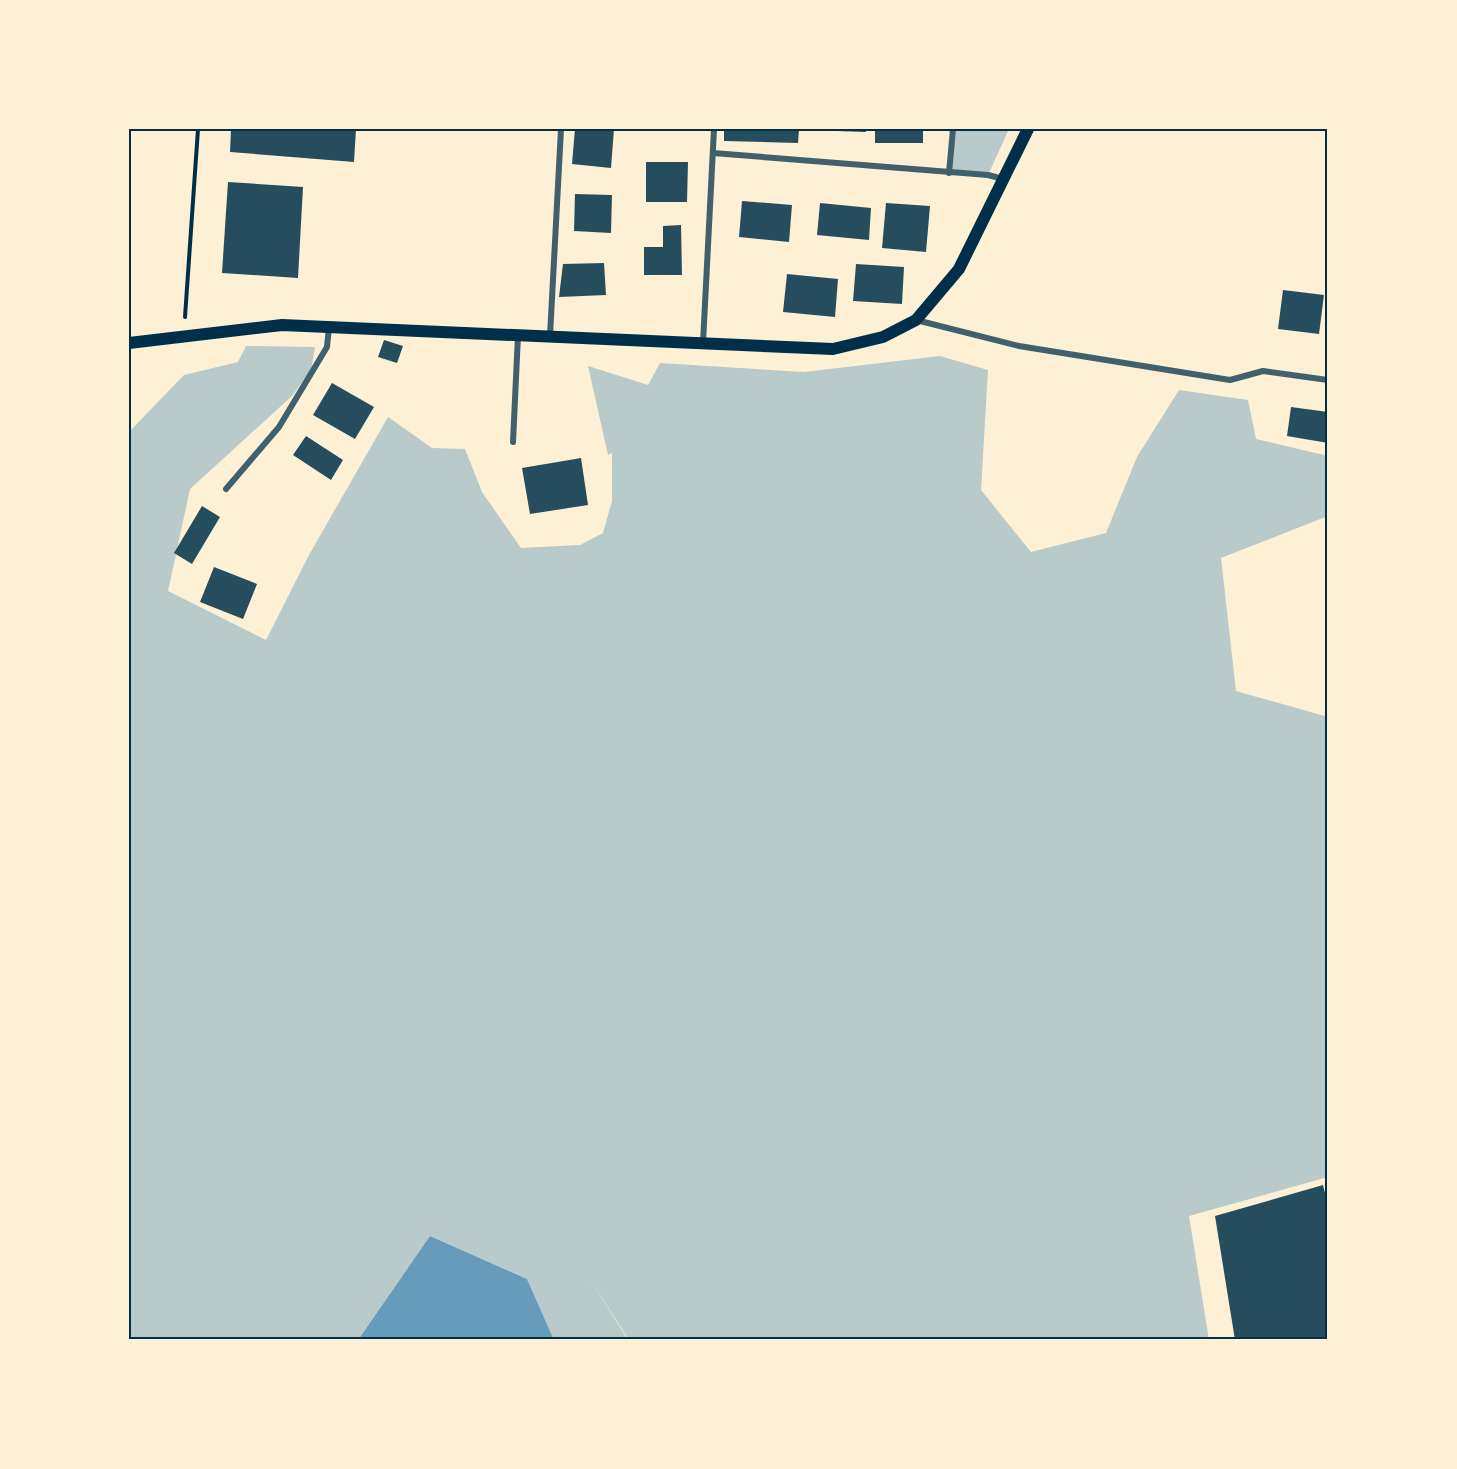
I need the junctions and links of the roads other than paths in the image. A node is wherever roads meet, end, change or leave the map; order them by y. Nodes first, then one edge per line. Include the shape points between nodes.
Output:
1 (561, 129) edge
2 (714, 129) edge
3 (953, 129) edge
4 (1028, 129) edge
5 (713, 153) junction
6 (949, 173) junction
7 (1003, 179) junction
8 (916, 320) junction
9 (329, 327) junction
10 (518, 335) junction
11 (550, 336) junction
12 (129, 343) edge
13 (703, 343) junction
14 (1328, 380) edge
15 (513, 442) dead end
16 (226, 489) dead end

1 - 11 street
2 - 5 street
3 - 6 street
4 - 7 main road
5 - 6 street
5 - 13 street
6 - 7 street
7 - 8 main road via 959,269
8 - 13 main road via 884,337 833,349
8 - 14 street via 1019,346 1230,380 1263,371
9 - 10 main road
9 - 12 main road via 282,325
9 - 16 street via 327,347 279,427
10 - 11 main road
10 - 15 street
11 - 13 main road

